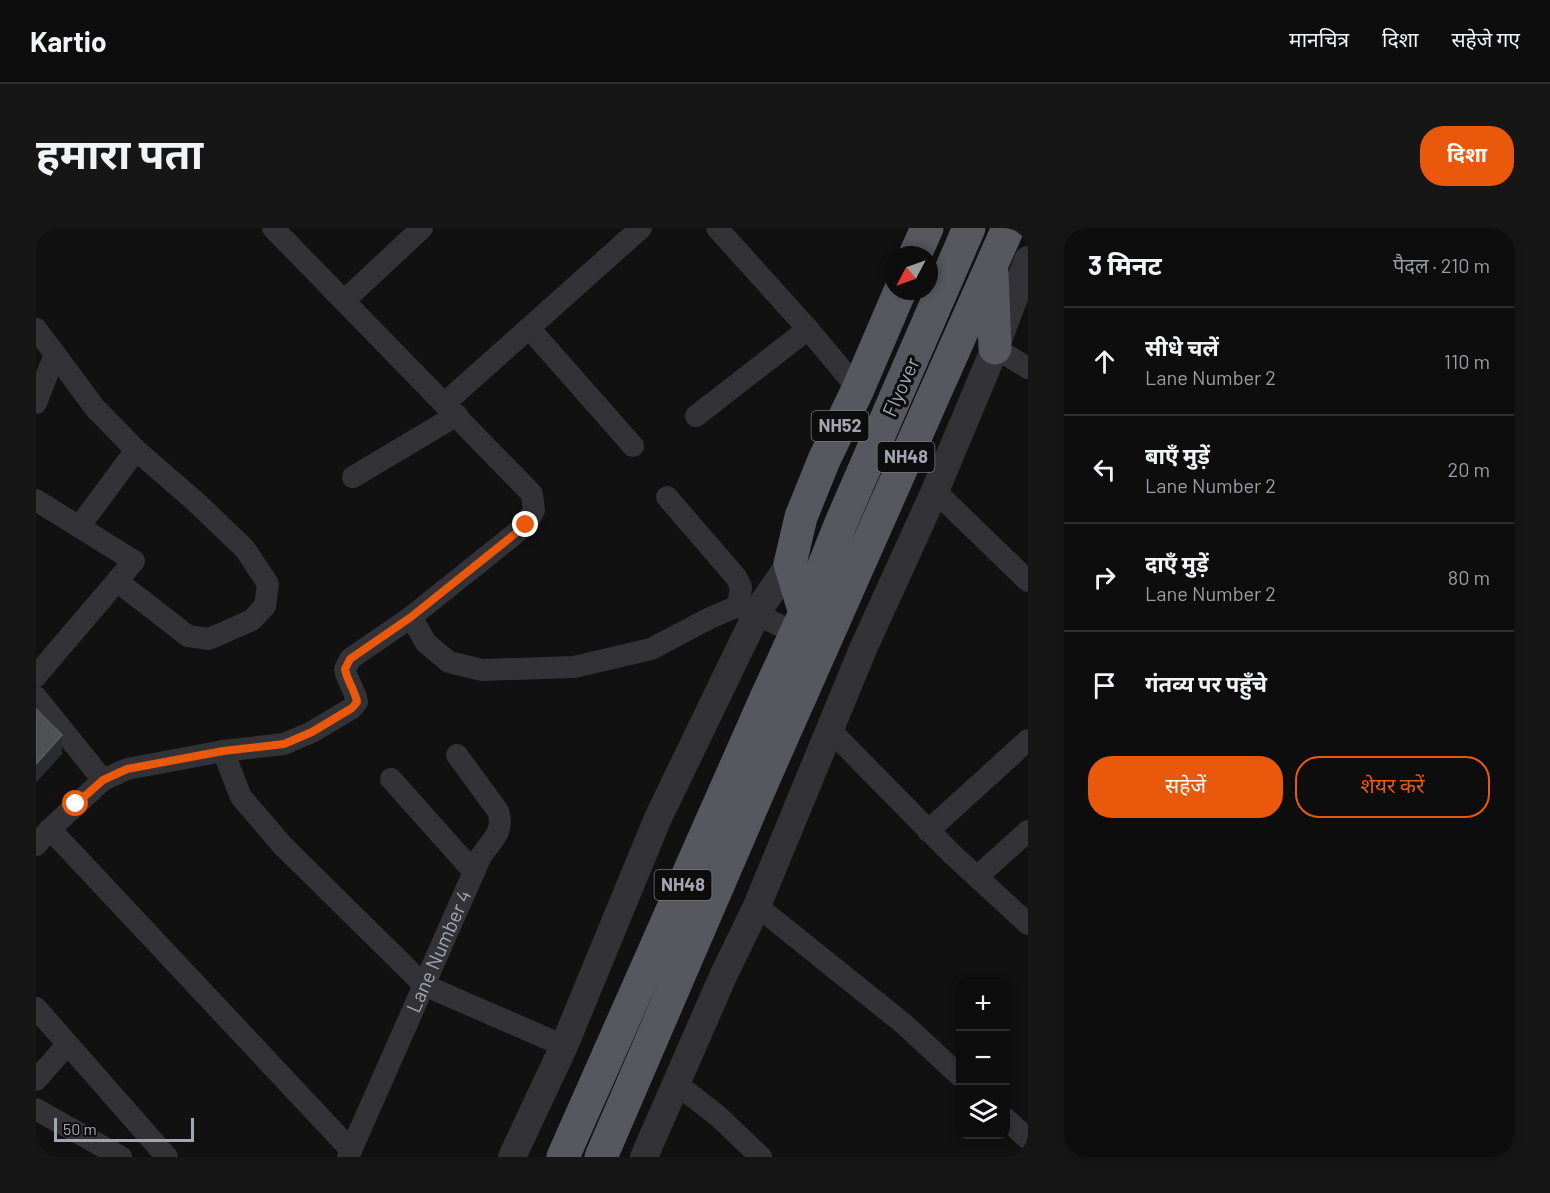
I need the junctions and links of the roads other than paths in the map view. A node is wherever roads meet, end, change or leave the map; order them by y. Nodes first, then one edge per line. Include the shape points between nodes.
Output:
1 (273, 228) edge
2 (422, 228) edge
3 (641, 228) edge
4 (717, 228) edge
5 (927, 228) edge
6 (969, 228) edge
7 (1008, 228) edge
8 (919, 246) edge
9 (1028, 260) edge
10 (992, 264) junction
11 (345, 300) junction
12 (896, 300) edge
13 (529, 328) junction
14 (36, 329) edge
15 (808, 329) junction
16 (994, 348) junction
17 (55, 354) junction
18 (1028, 368) edge
19 (858, 389) junction
20 (36, 403) edge
21 (451, 409) junction
22 (696, 416) dead end
23 (633, 446) dead end
24 (136, 450) junction
25 (353, 477) dead end
26 (935, 491) junction
27 (666, 497) dead end
28 (36, 500) edge
29 (79, 527) junction
30 (790, 564) junction
31 (117, 581) junction
32 (1028, 581) edge
33 (747, 610) junction
34 (411, 617) junction
35 (801, 623) junction
36 (36, 676) edge
37 (36, 697) edge
38 (830, 729) junction
39 (1028, 740) edge
40 (223, 751) junction
41 (457, 755) dead end
42 (391, 779) dead end
43 (103, 780) junction
44 (928, 831) junction
45 (1028, 831) edge
46 (43, 837) edge
47 (474, 872) junction
48 (977, 877) junction
49 (757, 906) junction
50 (1028, 924) edge
51 (424, 985) junction
52 (36, 1008) edge
53 (67, 1045) junction
54 (564, 1046) junction
55 (956, 1072) edge
56 (36, 1080) edge
57 (677, 1084) junction
58 (36, 1109) edge
59 (1010, 1123) edge
60 (1028, 1139) edge
61 (350, 1154) edge
62 (121, 1157) edge
63 (167, 1157) edge
64 (512, 1157) edge
65 (563, 1157) edge
66 (601, 1157) edge
67 (644, 1157) edge
68 (761, 1157) edge

1 - 11 street
2 - 11 street
3 - 13 street
4 - 15 street
5 - 8 highway
6 - 35 highway, Flyover / NH48
7 - 10 highway, NH48
9 - 16 street
10 - 16 highway
10 - 66 highway, NH48
11 - 21 street
12 - 19 highway, NH52
13 - 21 street
13 - 23 street
14 - 17 street
15 - 19 street
15 - 22 street
16 - 18 street
16 - 26 street
17 - 20 street
17 - 24 street via 95,408
19 - 30 highway, NH52 via 801,517
21 - 25 street
21 - 34 street via 532,494 534,510 526,525
24 - 29 street
24 - 31 street via 245,549 268,584 265,606 252,620 209,639 188,636
26 - 32 street
26 - 38 street
27 - 33 street via 736,577
28 - 29 street
29 - 31 street via 134,561
30 - 33 street
30 - 35 highway
31 - 36 street
33 - 34 street via 651,649 574,667 482,670 449,662 426,643
33 - 35 street
33 - 54 street
34 - 40 street via 350,659 345,669 356,696 352,708 284,744
35 - 65 highway, NH48
37 - 43 street
38 - 44 street
38 - 49 street
39 - 44 street
40 - 43 street via 127,769
40 - 51 street via 241,797 283,846
41 - 47 street, Lane Number 4 via 502,822
42 - 47 street
43 - 46 street
44 - 48 street
45 - 48 street
46 - 61 street
47 - 51 street, Lane Number 4
48 - 50 street
49 - 55 street via 904,1024
49 - 57 street
51 - 54 street
51 - 61 street, Lane Number 4
52 - 53 street
53 - 56 street
53 - 63 street
54 - 64 street
57 - 67 street
57 - 68 street
58 - 62 street
59 - 60 street

